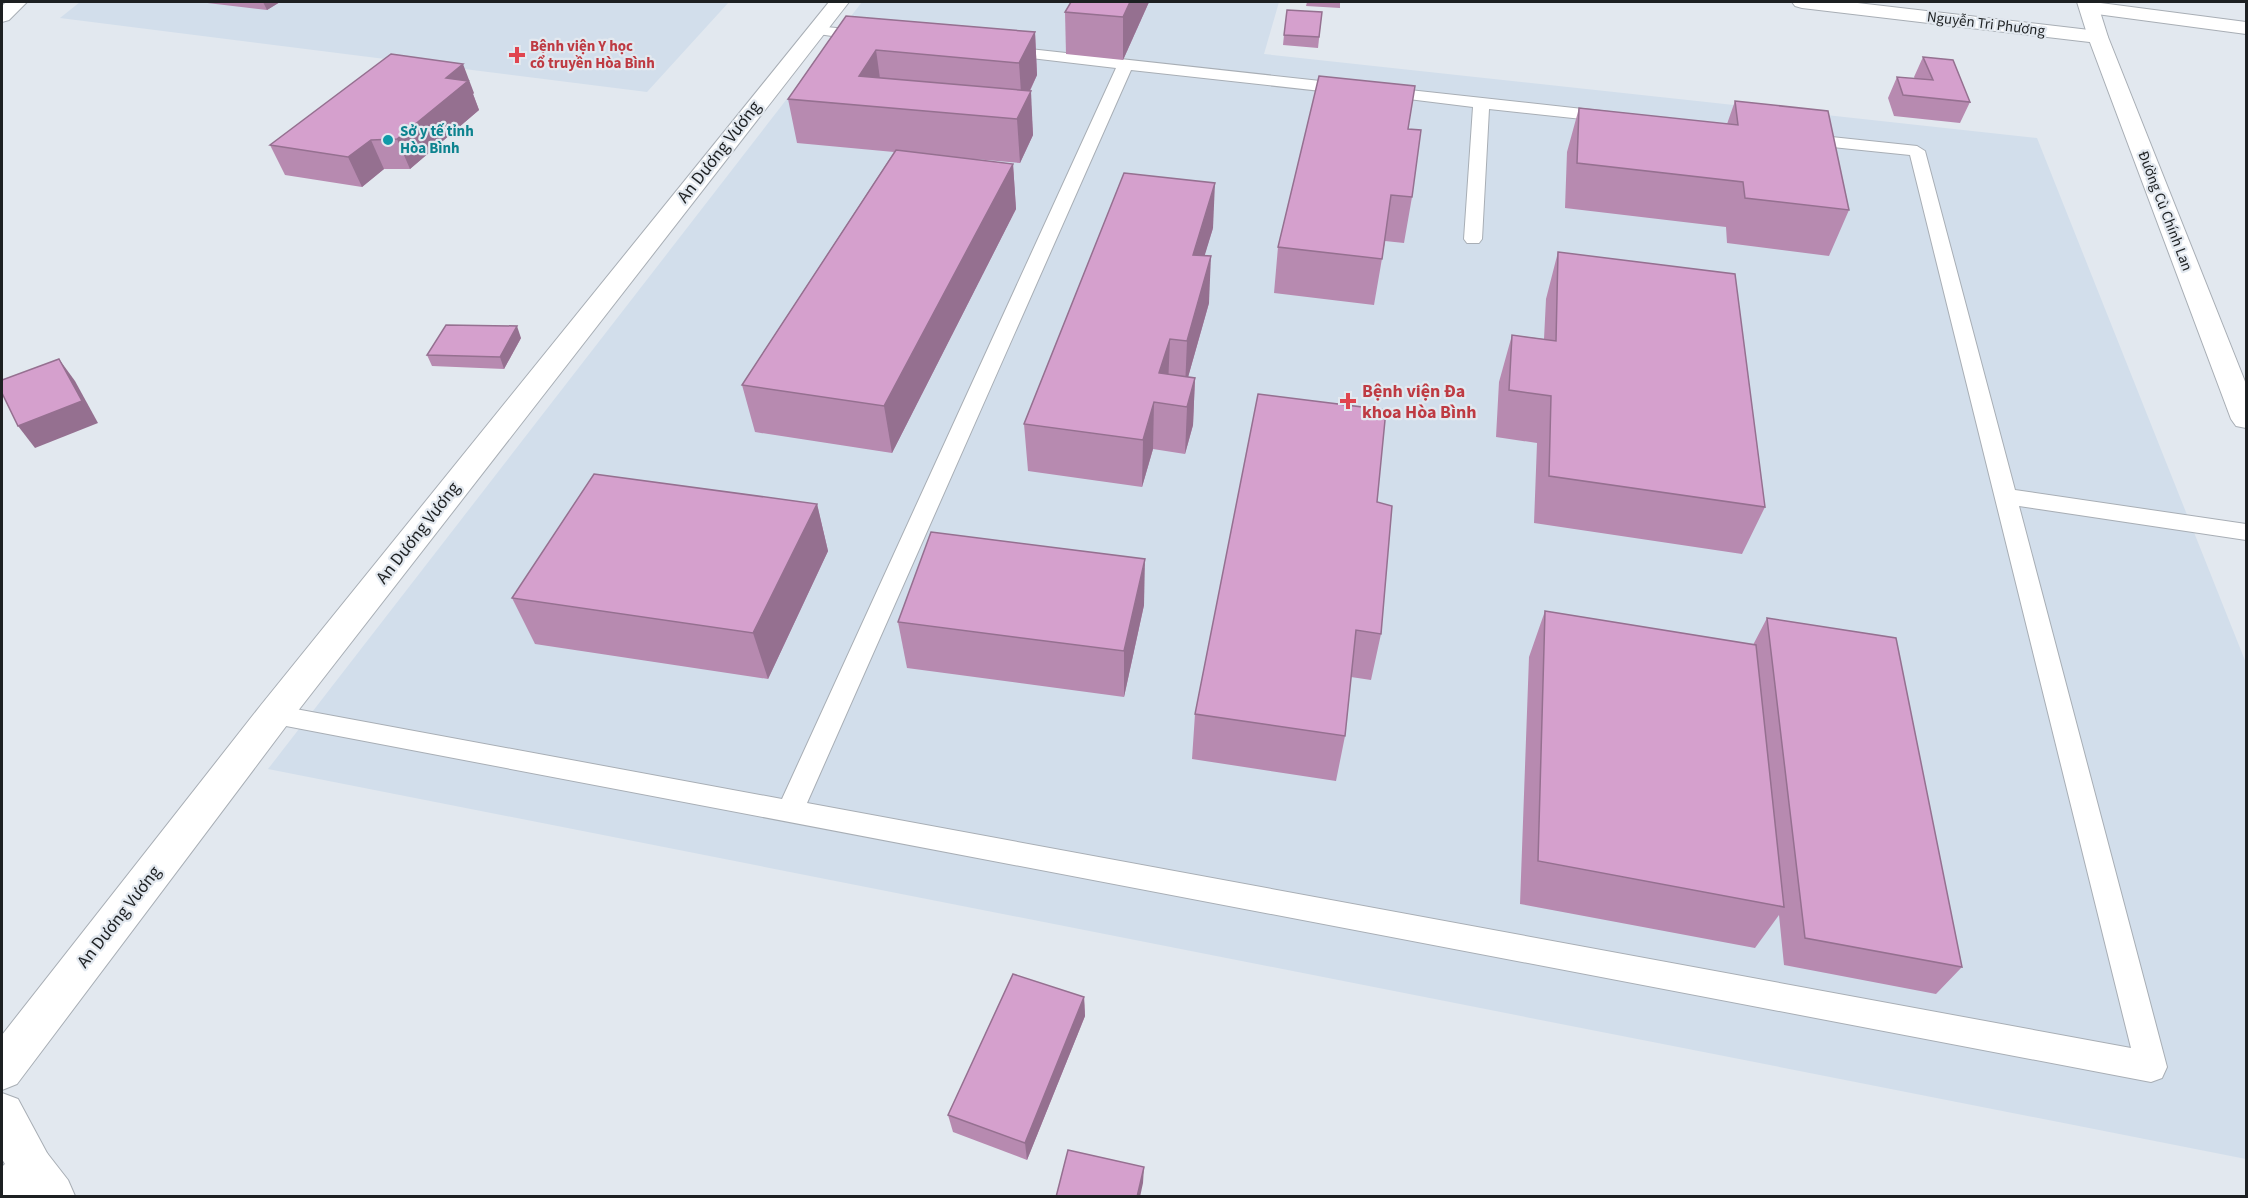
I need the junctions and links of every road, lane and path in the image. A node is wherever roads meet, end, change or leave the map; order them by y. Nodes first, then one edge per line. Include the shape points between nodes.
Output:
1 (17, 2) edge
2 (839, 2) edge
3 (1803, 2) edge
4 (2088, 4) edge
5 (2, 16) edge
6 (2247, 28) edge
7 (816, 30) junction
8 (2098, 37) junction
9 (888, 38) edge
10 (983, 49) edge
11 (1126, 64) junction
12 (1481, 103) junction
13 (1634, 120) edge
14 (1776, 136) edge
15 (1473, 238) dead end
16 (2247, 419) edge
17 (2005, 496) junction
18 (2247, 532) edge
19 (274, 714) junction
20 (789, 811) junction
21 (2, 1069) edge
22 (2, 1114) edge
23 (30, 1187) edge

1 - 5 street
2 - 7 street, An Dương Vương
3 - 8 street, Nguyễn Tri Phương
4 - 6 street
4 - 8 street, Đường Cù Chính Lan
7 - 9 lane
7 - 19 street, An Dương Vương
8 - 16 street, Đường Cù Chính Lan
10 - 11 lane
11 - 12 lane
11 - 20 lane
12 - 13 lane
12 - 15 lane
14 - 17 lane via 1917,151
17 - 18 lane
17 - 20 lane via 2151,1067
19 - 20 lane
19 - 21 street, An Dương Vương
22 - 23 street

